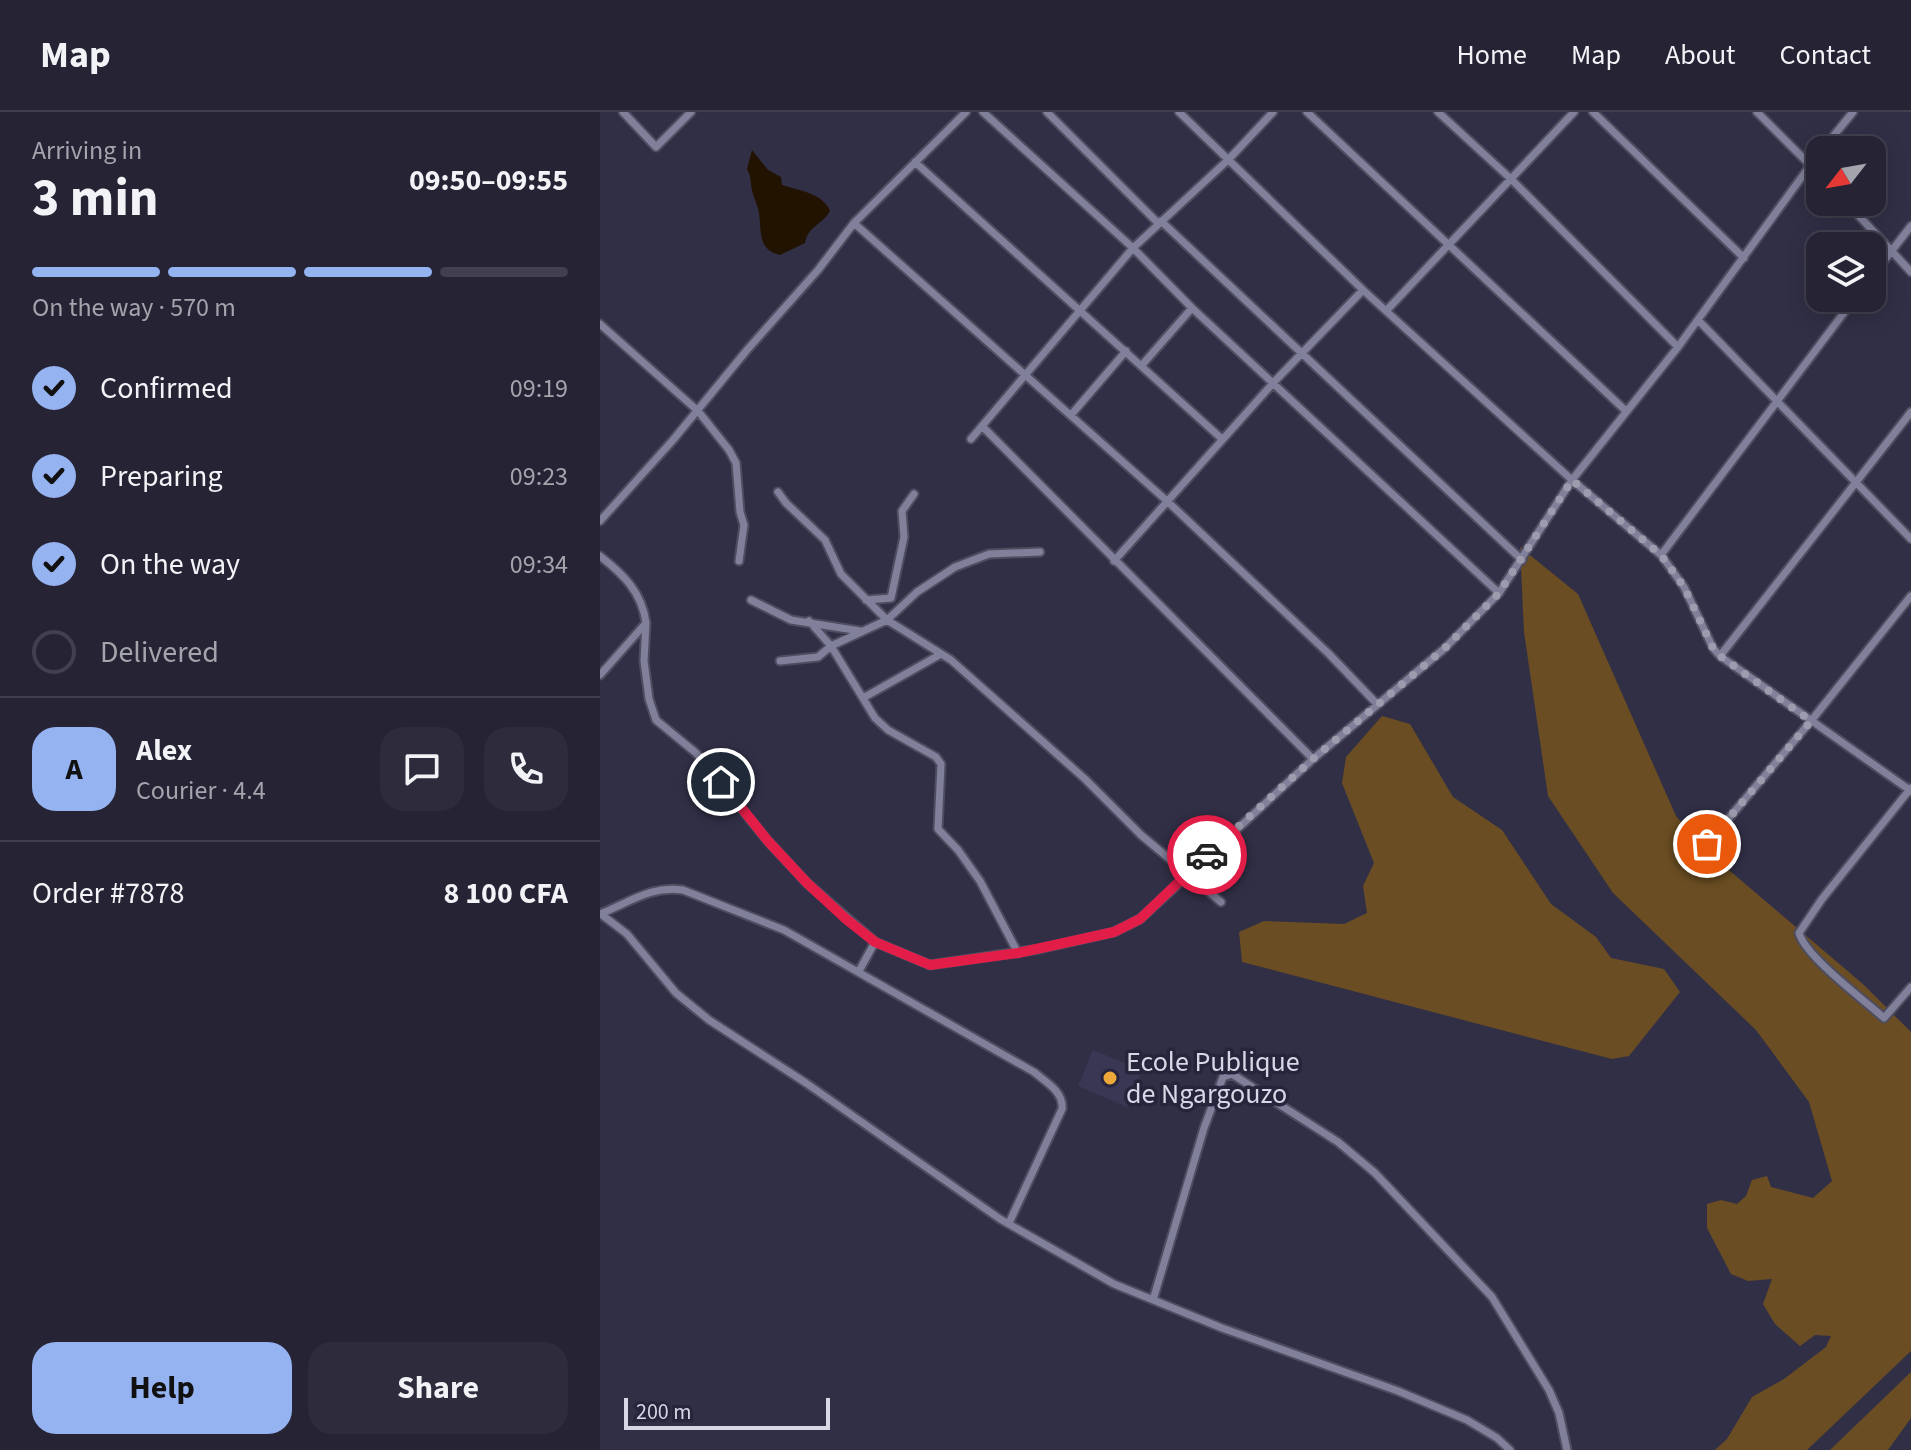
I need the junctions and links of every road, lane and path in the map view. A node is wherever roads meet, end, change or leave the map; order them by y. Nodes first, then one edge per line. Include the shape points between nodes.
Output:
1 (623, 112) edge
2 (691, 112) edge
3 (966, 112) edge
4 (983, 112) edge
5 (1047, 112) edge
6 (1179, 112) edge
7 (1273, 112) edge
8 (1307, 112) edge
9 (1438, 112) edge
10 (1574, 112) edge
11 (1593, 112) edge
12 (1757, 112) edge
13 (1853, 112) edge
14 (1833, 136) edge
15 (1229, 159) junction
16 (1806, 161) edge
17 (915, 162) junction
18 (1806, 171) edge
19 (1511, 179) junction
20 (1859, 216) edge
21 (1159, 222) junction
22 (854, 223) junction
23 (1911, 226) edge
24 (1449, 245) junction
25 (1133, 248) junction
26 (1892, 251) junction
27 (1744, 258) junction
28 (1886, 258) edge
29 (1911, 272) edge
30 (1363, 290) junction
31 (1192, 308) junction
32 (1080, 310) junction
33 (1386, 311) junction
34 (1844, 312) edge
35 (1698, 320) junction
36 (600, 324) edge
37 (1678, 347) junction
38 (1126, 351) junction
39 (1302, 355) junction
40 (1142, 365) junction
41 (1024, 374) junction
42 (1274, 382) junction
43 (1777, 399) junction
44 (698, 411) junction
45 (1626, 411) junction
46 (1911, 412) edge
47 (1071, 415) junction
48 (982, 426) junction
49 (971, 439) dead end
50 (1222, 439) junction
51 (1572, 480) junction
52 (1857, 482) junction
53 (778, 492) dead end
54 (914, 494) dead end
55 (1167, 501) junction
56 (600, 521) edge
57 (1911, 539) edge
58 (1040, 552) dead end
59 (1661, 555) junction
60 (600, 556) edge
61 (1522, 560) junction
62 (739, 561) dead end
63 (1114, 561) junction
64 (1499, 593) junction
65 (1911, 596) edge
66 (751, 600) dead end
67 (866, 600) junction
68 (887, 620) junction
69 (809, 621) junction
70 (646, 623) junction
71 (860, 631) junction
72 (831, 646) junction
73 (941, 654) junction
74 (1720, 656) junction
75 (780, 661) dead end
76 (600, 675) edge
77 (863, 698) junction
78 (1377, 704) junction
79 (1811, 721) junction
80 (1313, 759) junction
81 (1910, 790) edge
82 (1707, 844) dead end
83 (1188, 872) junction
84 (1221, 902) dead end
85 (600, 914) edge
86 (875, 942) junction
87 (1018, 953) junction
88 (859, 971) junction
89 (1911, 987) edge
90 (1009, 1223) junction
91 (1153, 1300) junction
92 (1510, 1450) edge
93 (1567, 1450) edge

1 - 2 street via 656,147
3 - 17 street
4 - 25 street
5 - 21 street
6 - 15 street
7 - 15 street
8 - 24 street
9 - 19 street
10 - 19 street
11 - 27 street
12 - 16 street
13 - 14 street
15 - 21 street
15 - 30 street
17 - 22 street
17 - 32 street
18 - 27 street
19 - 24 street
19 - 37 street
20 - 26 street
21 - 25 street
21 - 39 street
22 - 41 street
22 - 44 street
23 - 26 street
24 - 33 street
24 - 45 street
25 - 31 street
25 - 32 street
26 - 28 street
26 - 29 street
27 - 35 street
30 - 33 street
30 - 39 street
31 - 40 street
31 - 42 street
32 - 38 street
32 - 41 street
33 - 51 street
34 - 43 street
35 - 37 street
35 - 43 street
36 - 44 street
37 - 45 street
38 - 40 street
38 - 47 street
39 - 42 street
39 - 61 street
40 - 50 street
41 - 47 street
41 - 48 street
42 - 50 street
42 - 64 street
43 - 52 street
43 - 59 street
44 - 56 street
44 - 62 street via 736,463 744,525
45 - 51 street
46 - 52 street
47 - 55 street
48 - 49 street
48 - 63 street
50 - 55 street
51 - 59 street
51 - 61 street
52 - 57 street
52 - 74 street
53 - 67 street via 825,540 841,574
54 - 67 street via 902,511 904,537 891,598
55 - 63 street
55 - 78 street
58 - 68 street via 989,554 955,567
59 - 74 street
60 - 70 street via 626,577
61 - 64 street
63 - 80 street
64 - 78 street via 1445,648
65 - 79 street
66 - 69 street via 791,620
67 - 68 street
68 - 71 street
68 - 73 street
69 - 71 street
69 - 72 street
70 - 76 street
70 - 86 street via 644,661 656,720 696,753 807,883
71 - 72 street
72 - 75 street via 818,657
72 - 77 street
73 - 77 street
73 - 83 street
74 - 79 street
77 - 87 street via 888,730 941,764 938,829 980,881
78 - 80 street
79 - 81 street
79 - 82 street
80 - 83 street
81 - 89 street via 1799,933 1813,954 1884,1018
83 - 84 street
83 - 87 street via 1140,919 1114,932
85 - 88 street via 654,890 683,890 784,930
85 - 90 street via 627,934 676,993 709,1020
86 - 87 street via 930,965
86 - 88 street
88 - 90 street via 1034,1072 1059,1094 1062,1109
90 - 91 street via 1114,1284
91 - 92 street via 1398,1391 1467,1420
91 - 93 street via 1214,1099 1223,1077 1232,1074 1338,1142 1375,1173 1492,1297 1549,1390

